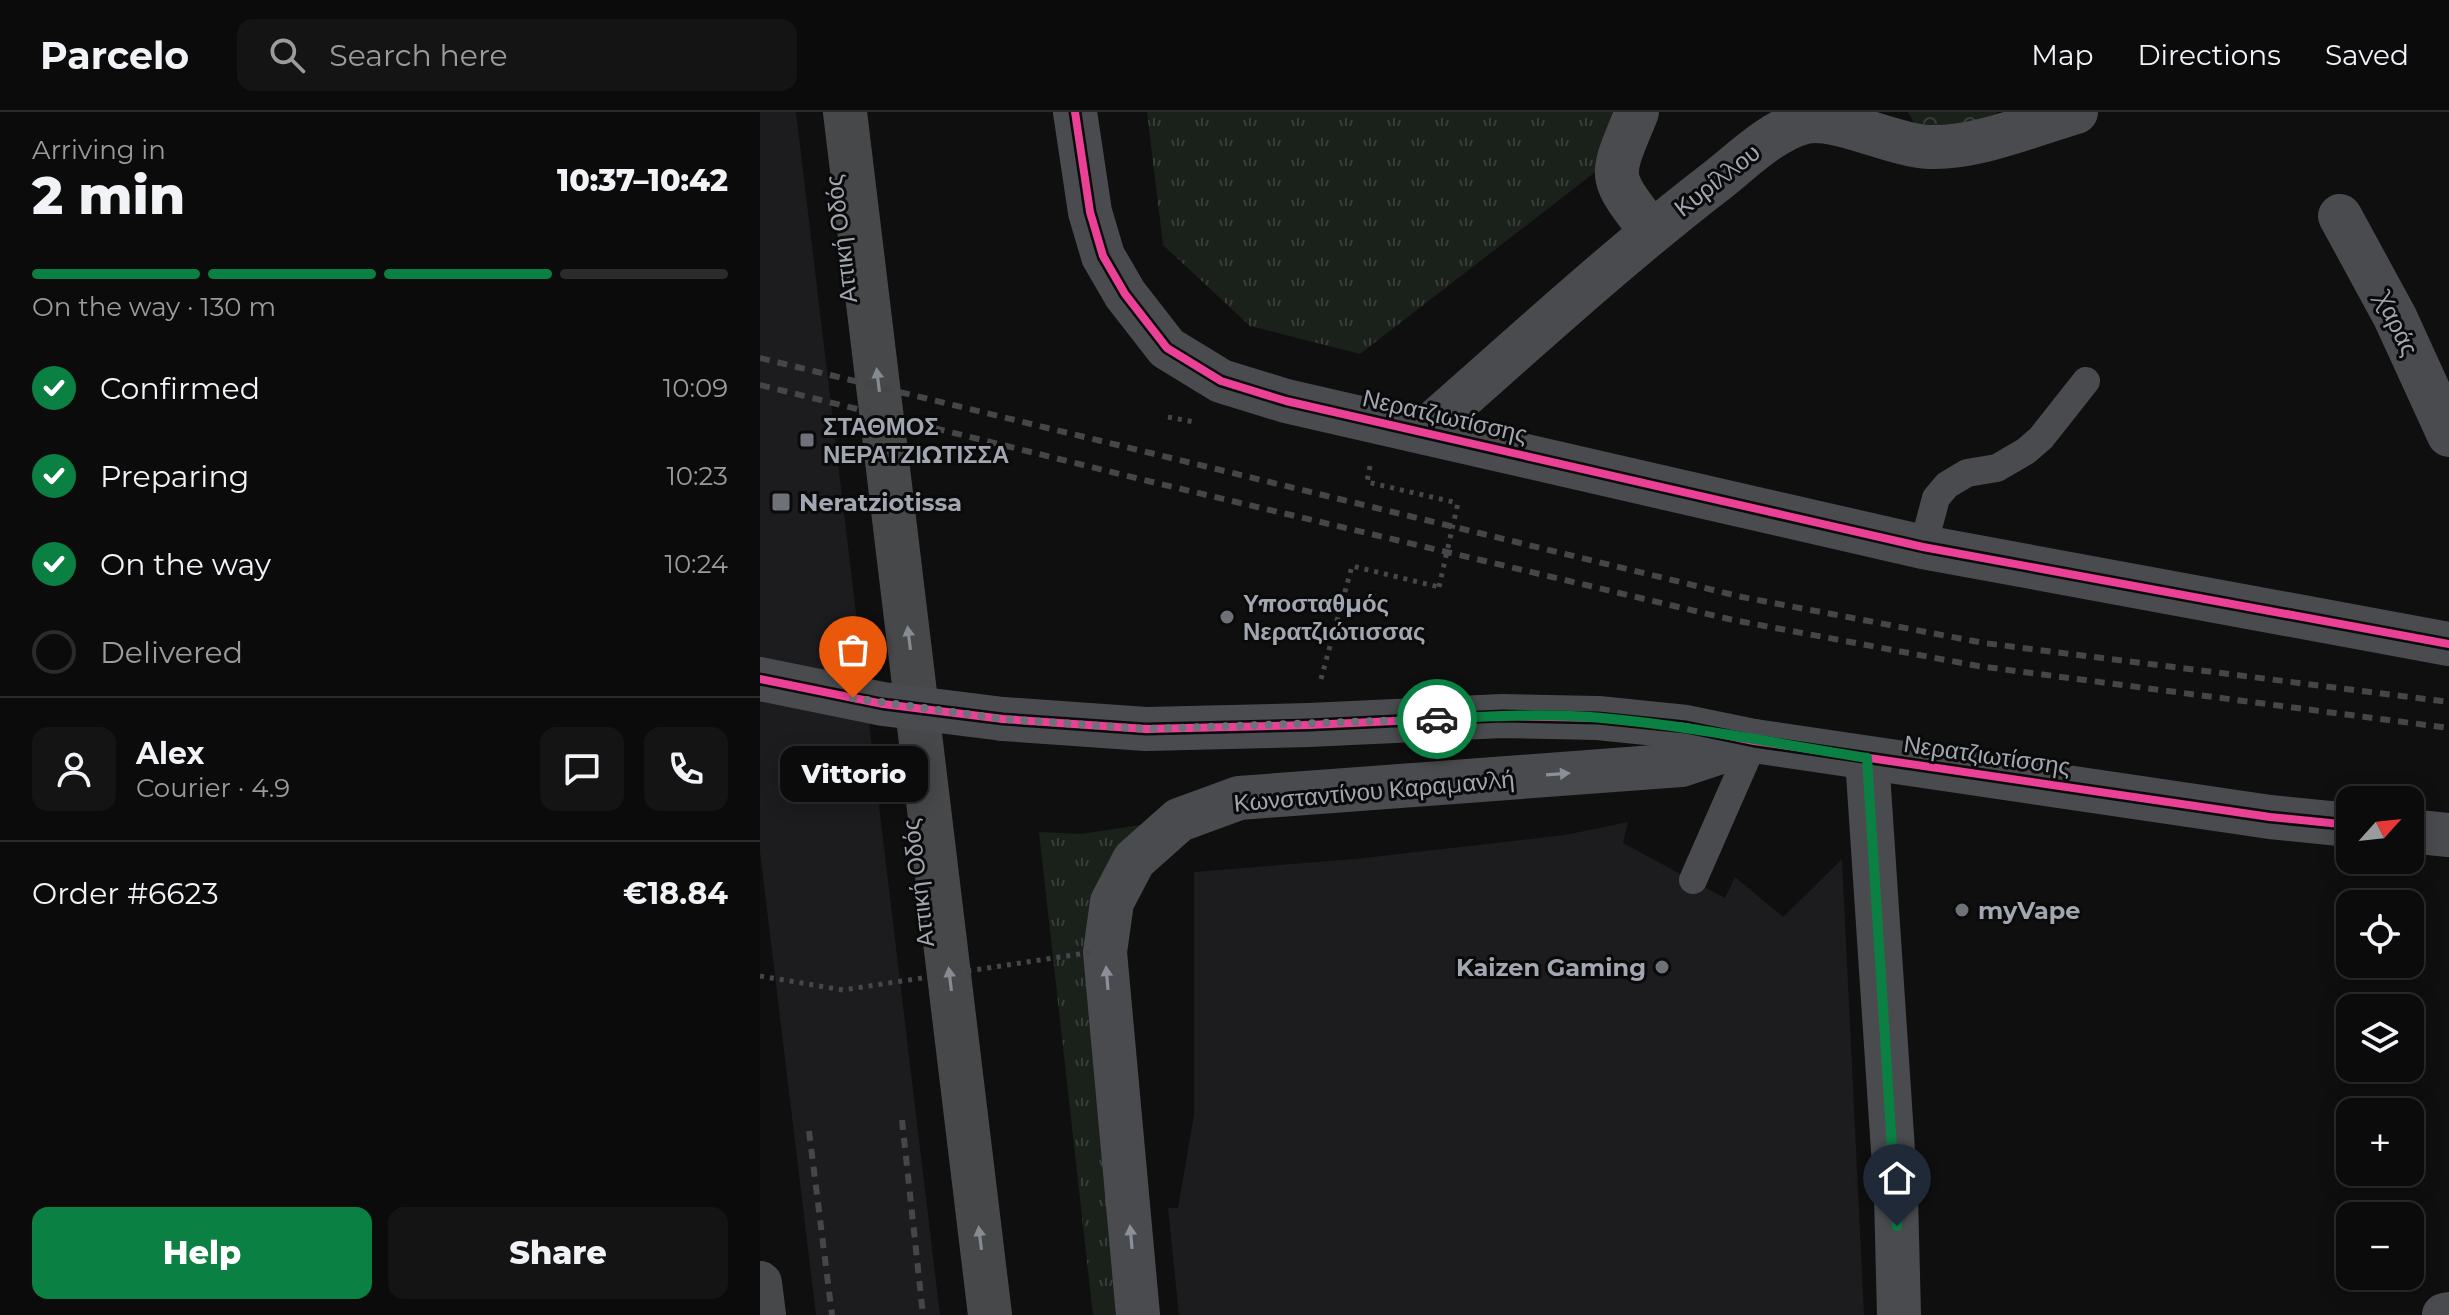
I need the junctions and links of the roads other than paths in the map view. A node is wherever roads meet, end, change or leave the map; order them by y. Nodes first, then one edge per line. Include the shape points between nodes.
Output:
1 (845, 112) edge
2 (1075, 112) edge
3 (1637, 112) edge
4 (2076, 112) edge
5 (1864, 122) edge
6 (2340, 216) dead end
7 (1651, 231) junction
8 (2086, 381) dead end
9 (1424, 431) junction
10 (2449, 435) edge
11 (1923, 547) junction
12 (2449, 644) edge
13 (760, 679) edge
14 (1754, 741) junction
15 (1867, 758) junction
16 (2336, 824) edge
17 (2424, 832) edge
18 (2449, 835) edge
19 (1693, 880) dead end
20 (760, 1283) edge
21 (764, 1315) edge
22 (990, 1315) edge
23 (1138, 1315) edge
24 (1899, 1315) edge

22 -> 1 highway, Αττική Οδός
2 - 9 street, Νερατζιωτίσσης via 1090,212 1103,256 1167,348 1236,386
3 - 7 street via 1616,162 1616,179
4 - 5 street, Κυρίλλου via 1960,146 1928,147
5 - 7 street, Κυρίλλου via 1809,121 1782,130
6 - 10 street, Χαράς via 2395,317
7 - 9 street, Κυρίλλου
8 - 11 lane via 2026,451 1997,468 1967,473 1947,485 1936,498
9 - 11 street, Νερατζιωτίσσης
11 - 12 street, Νερατζιωτίσσης
13 - 14 street, Νερατζιωτίσσης, bridge via 883,704 1146,729 1502,716 1598,718
14 - 15 street, Νερατζιωτίσσης
14 - 19 lane
23 -> 14 street, Κωνσταντίνου Καραμανλή via 1105,952 1112,902 1134,860 1179,820 1239,798 1681,765
15 - 16 street, Νερατζιωτίσσης
15 - 24 street
17 - 18 street
20 - 21 highway

